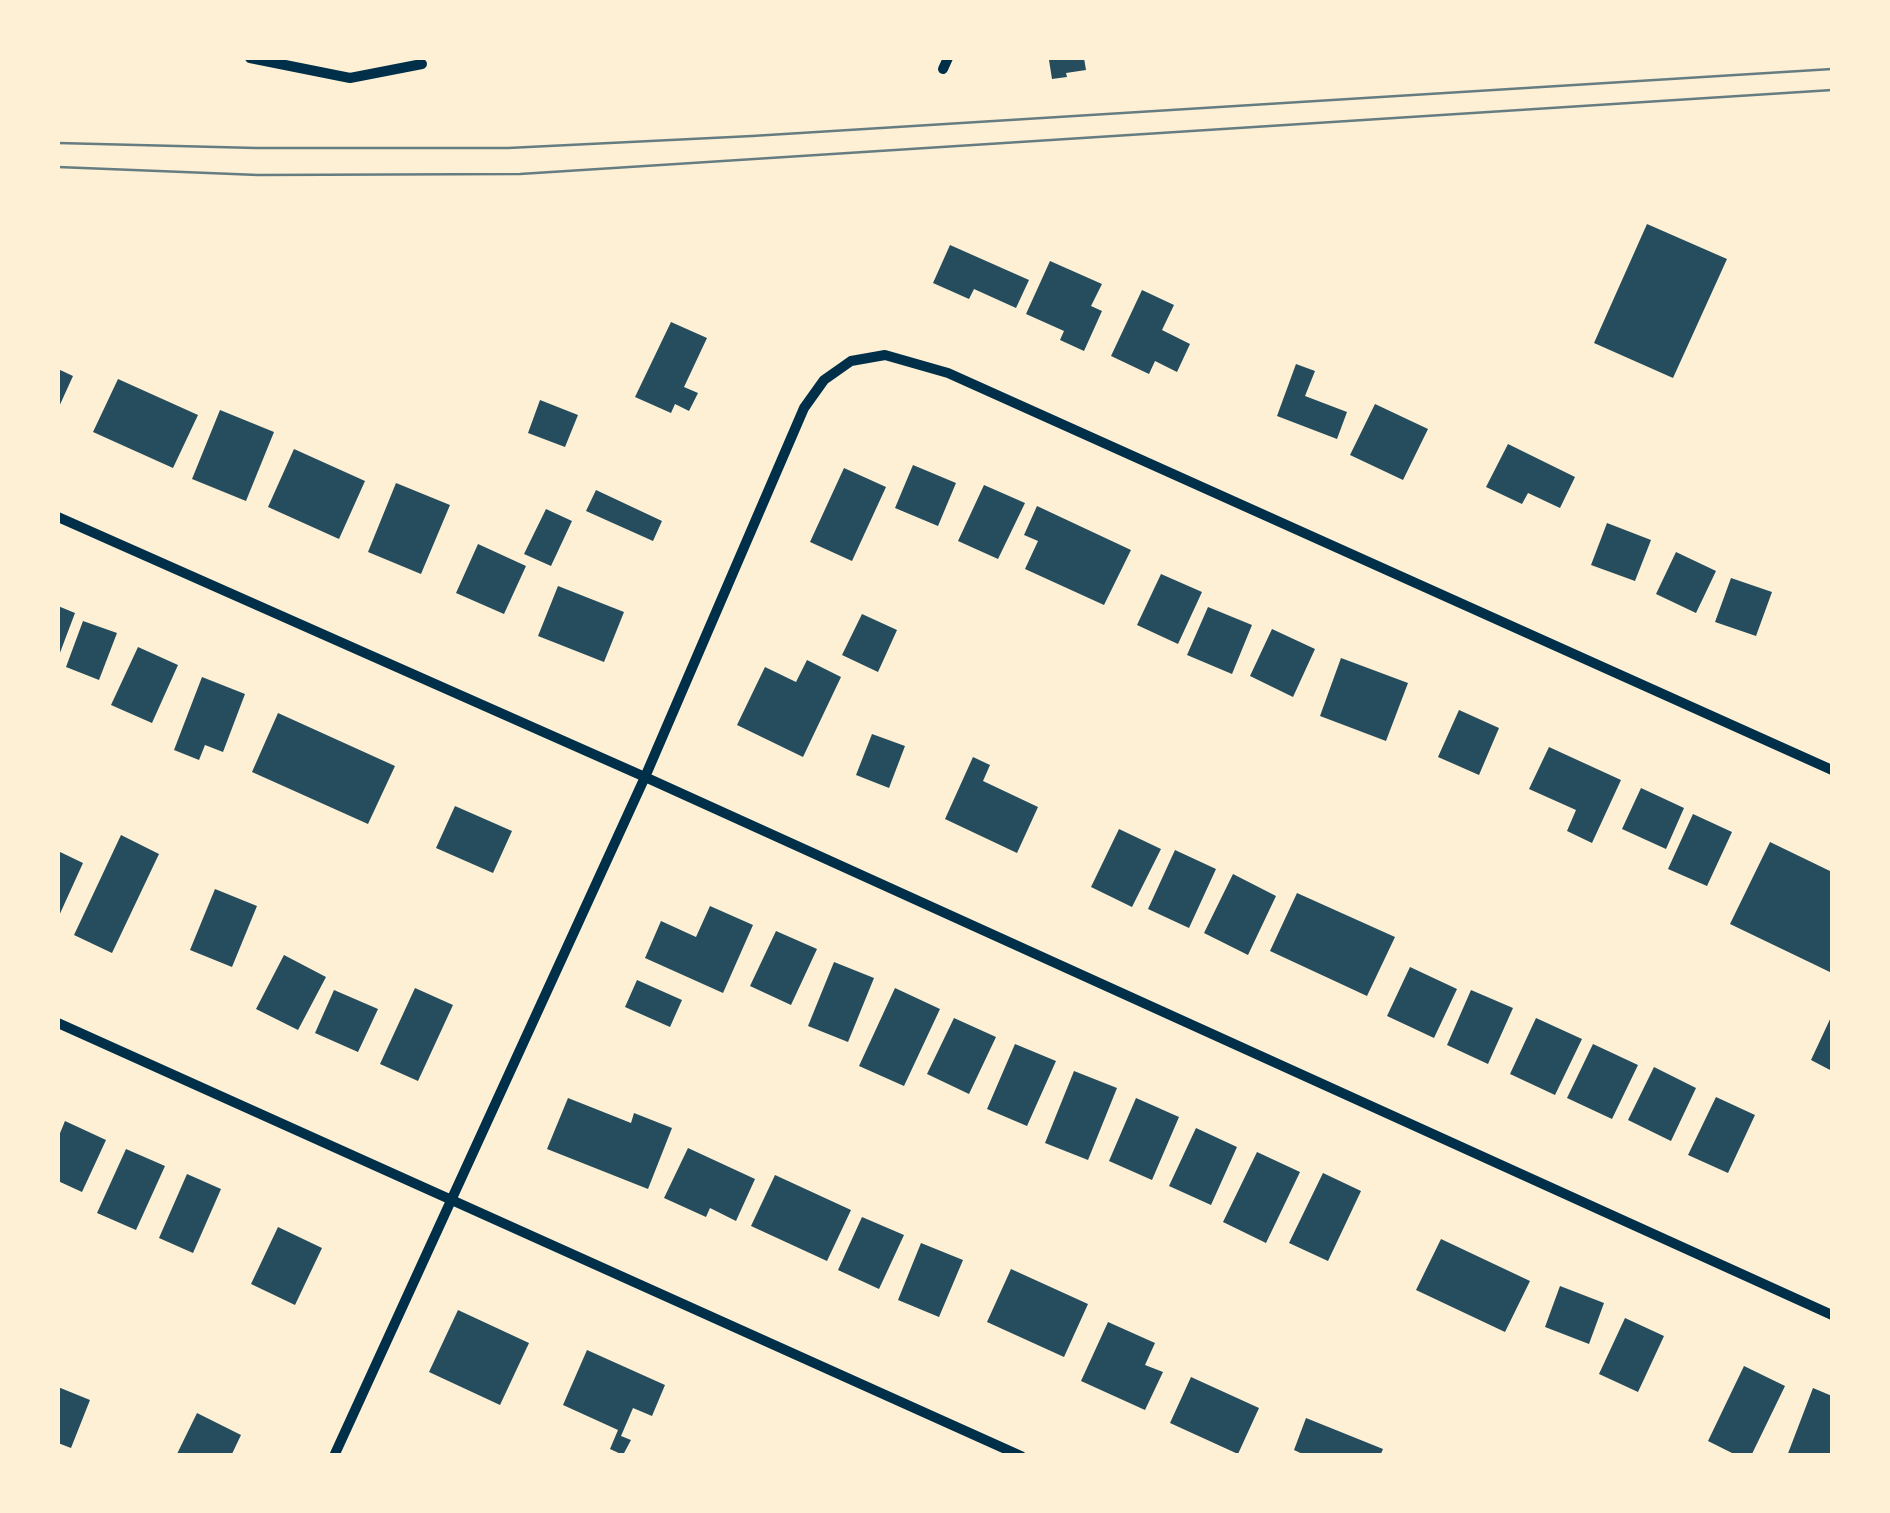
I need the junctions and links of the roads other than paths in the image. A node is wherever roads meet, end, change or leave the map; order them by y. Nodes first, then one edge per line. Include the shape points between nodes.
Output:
1 (250, 58) edge
2 (422, 64) dead end
3 (58, 517) edge
4 (1832, 770) edge
5 (645, 777) junction
6 (58, 1022) edge
7 (451, 1198) junction
8 (1832, 1314) edge
9 (334, 1456) edge
10 (1021, 1456) edge

1 - 2 street via 350,78
3 - 5 street
4 - 5 street via 948,374 885,355 836,369 804,408
5 - 7 street
5 - 8 street
6 - 7 street
7 - 9 street
7 - 10 street

